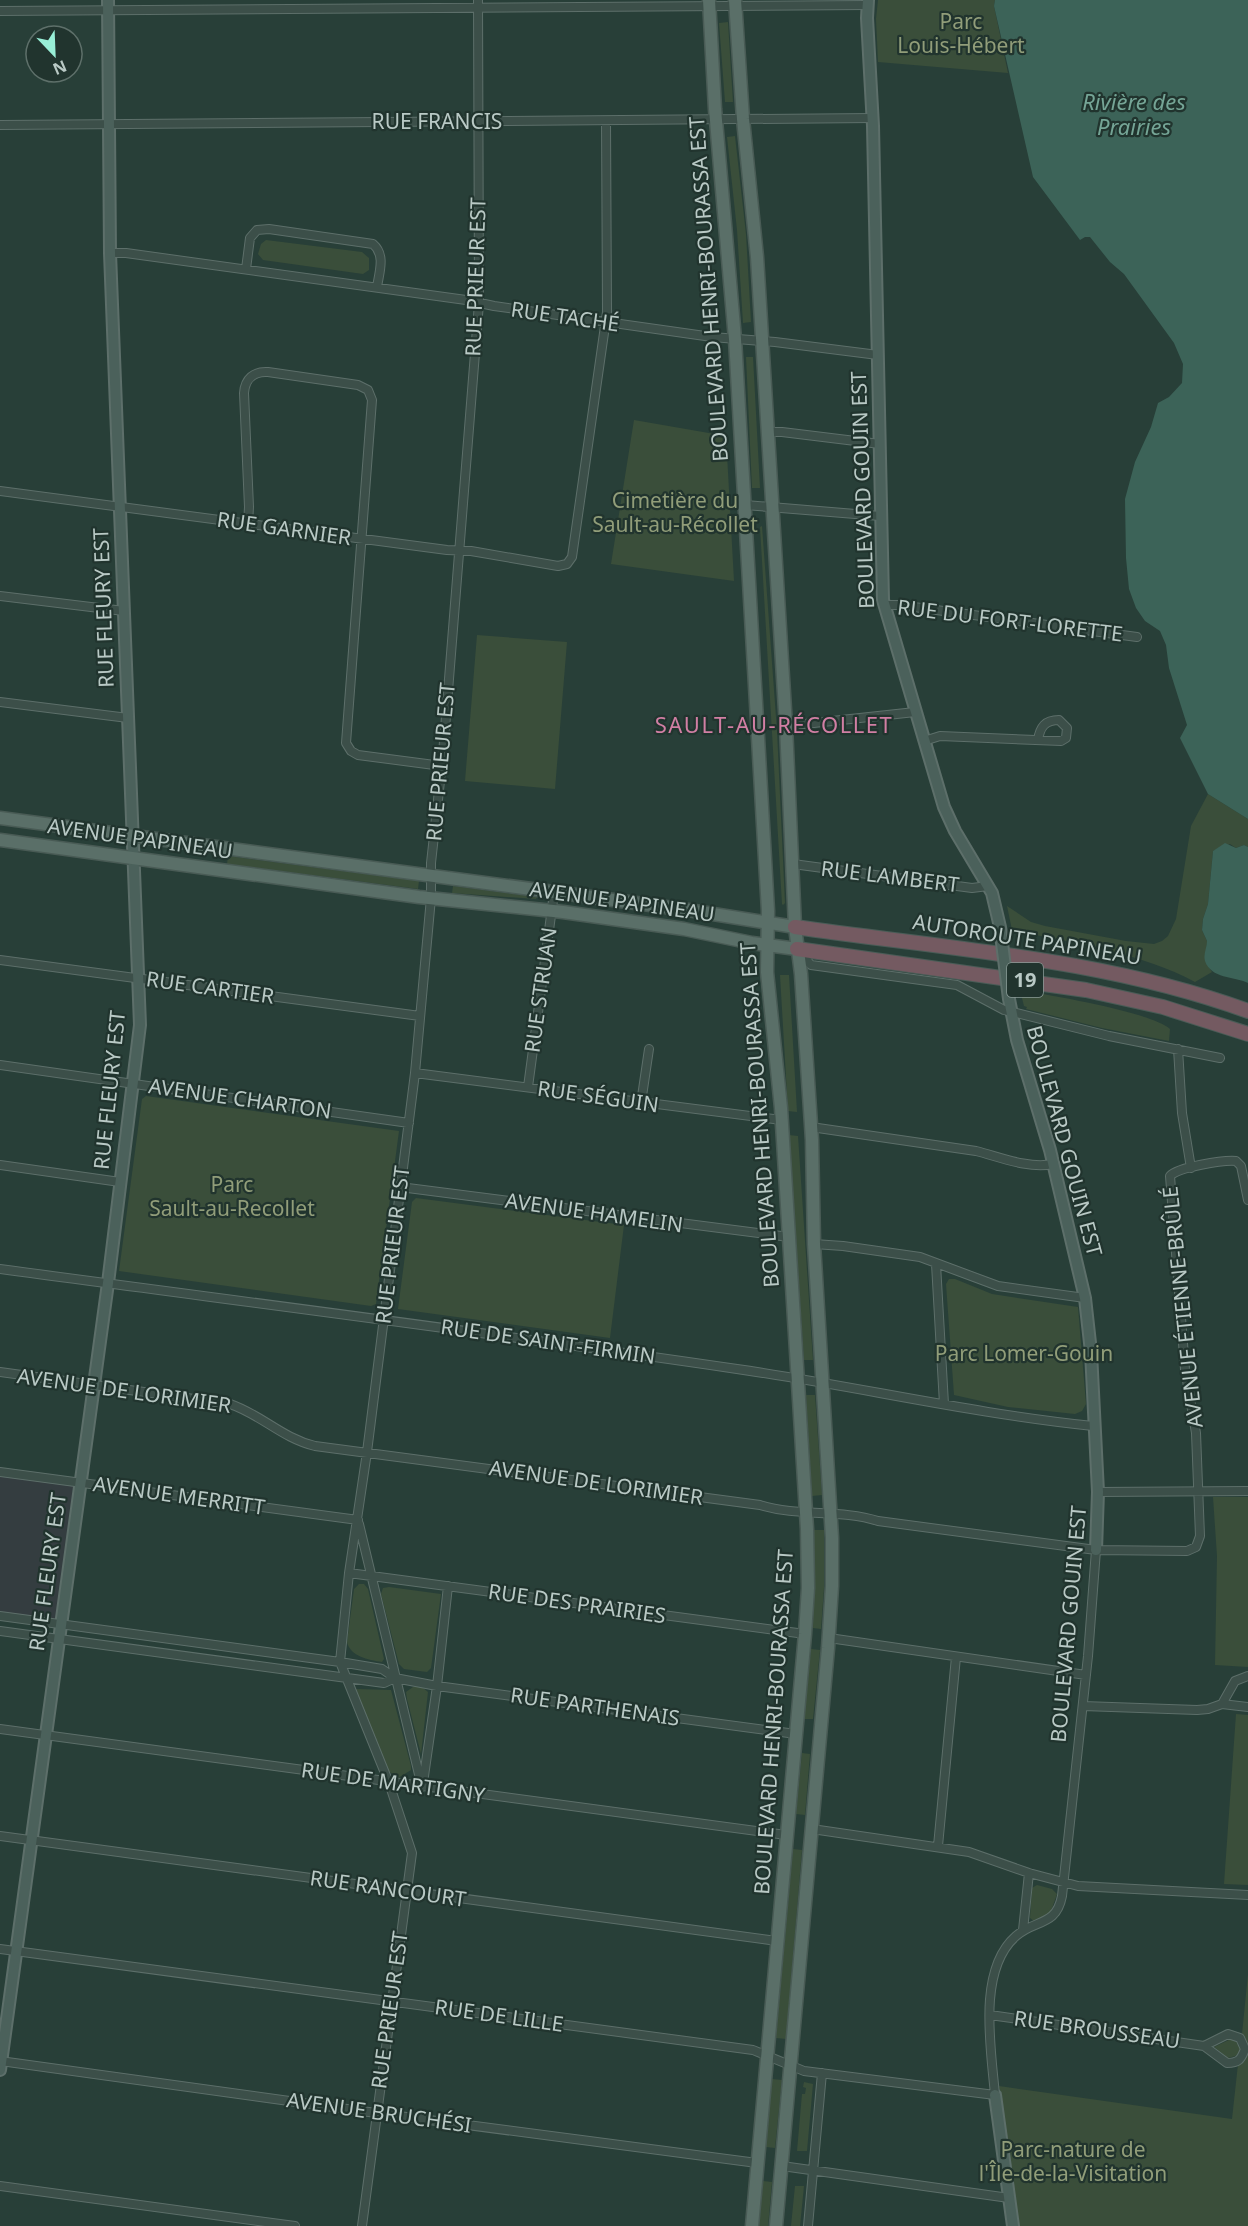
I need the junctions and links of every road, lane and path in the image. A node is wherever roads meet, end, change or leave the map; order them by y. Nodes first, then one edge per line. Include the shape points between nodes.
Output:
1 (735, 2) edge
2 (709, 3) edge
3 (867, 3) edge
4 (478, 4) edge
5 (108, 5) edge
6 (0, 11) edge
7 (873, 118) junction
8 (743, 119) junction
9 (716, 120) junction
10 (478, 121) junction
11 (606, 121) junction
12 (109, 123) junction
13 (0, 125) edge
14 (110, 253) junction
15 (246, 269) junction
16 (377, 287) junction
17 (479, 303) junction
18 (606, 323) junction
19 (735, 339) junction
20 (761, 341) junction
21 (878, 355) junction
22 (767, 432) junction
23 (880, 444) junction
24 (0, 491) edge
25 (745, 505) junction
26 (120, 507) junction
27 (771, 507) junction
28 (880, 516) junction
29 (248, 524) junction
30 (361, 539) junction
31 (459, 552) junction
32 (0, 596) edge
33 (884, 605) junction
34 (124, 611) junction
35 (1137, 637) dead end
36 (0, 702) edge
37 (915, 712) junction
38 (128, 718) junction
39 (786, 726) junction
40 (1038, 740) dead end
41 (924, 741) junction
42 (442, 766) junction
43 (0, 818) edge
44 (132, 836) junction
45 (0, 840) edge
46 (132, 858) junction
47 (793, 864) junction
48 (431, 876) junction
49 (988, 886) junction
50 (554, 893) junction
51 (431, 898) junction
52 (552, 910) junction
53 (768, 922) junction
54 (795, 927) junction
55 (767, 945) junction
56 (797, 949) junction
57 (0, 960) edge
58 (139, 978) junction
59 (1248, 1011) edge
60 (1011, 1012) junction
61 (420, 1016) junction
62 (1248, 1034) edge
63 (649, 1049) dead end
64 (1178, 1049) junction
65 (1220, 1058) dead end
66 (0, 1065) edge
67 (415, 1073) junction
68 (134, 1084) junction
69 (528, 1088) junction
70 (641, 1103) junction
71 (781, 1120) junction
72 (409, 1123) junction
73 (811, 1126) junction
74 (1053, 1164) junction
75 (0, 1165) edge
76 (1191, 1168) junction
77 (120, 1182) junction
78 (400, 1187) junction
79 (1248, 1200) edge
80 (789, 1237) junction
81 (814, 1244) junction
82 (936, 1264) junction
83 (0, 1269) edge
84 (108, 1283) junction
85 (1085, 1298) junction
86 (384, 1320) junction
87 (0, 1372) edge
88 (798, 1378) junction
89 (822, 1382) junction
90 (93, 1385) junction
91 (944, 1404) junction
92 (1093, 1426) junction
93 (367, 1452) junction
94 (0, 1472) edge
95 (79, 1483) junction
96 (1248, 1491) edge
97 (1098, 1492) junction
98 (1198, 1492) junction
99 (806, 1512) junction
100 (831, 1512) junction
101 (358, 1520) junction
102 (1199, 1543) joint
103 (1096, 1550) junction
104 (349, 1573) junction
105 (372, 1577) junction
106 (448, 1587) junction
107 (0, 1616) edge
108 (15, 1618) junction
109 (60, 1623) junction
110 (0, 1631) edge
111 (13, 1633) junction
112 (805, 1634) junction
113 (58, 1638) junction
114 (829, 1638) junction
115 (956, 1657) junction
116 (340, 1662) junction
117 (1086, 1675) junction
118 (1248, 1676) edge
119 (346, 1677) junction
120 (395, 1678) junction
121 (437, 1686) junction
122 (1222, 1704) junction
123 (1083, 1706) junction
124 (1248, 1707) edge
125 (0, 1729) edge
126 (796, 1734) junction
127 (45, 1736) junction
128 (389, 1783) junction
129 (422, 1787) junction
130 (812, 1829) junction
131 (786, 1835) junction
132 (0, 1836) edge
133 (31, 1841) junction
134 (939, 1846) junction
135 (1029, 1874) junction
136 (1064, 1883) junction
137 (407, 1891) junction
138 (1248, 1895) edge
139 (1023, 1930) junction
140 (777, 1941) junction
141 (0, 1948) edge
142 (16, 1951) junction
143 (392, 2001) junction
144 (990, 2015) junction
145 (1204, 2046) junction
146 (767, 2056) junction
147 (0, 2064) edge
148 (791, 2065) junction
149 (822, 2073) junction
150 (995, 2095) junction
151 (376, 2113) junction
152 (757, 2163) junction
153 (782, 2166) junction
154 (813, 2170) junction
155 (0, 2186) edge
156 (1009, 2198) junction
157 (295, 2226) edge
158 (362, 2226) edge
159 (752, 2226) edge
160 (776, 2226) edge
161 (808, 2226) edge
162 (1013, 2226) edge

1 - 2 street
1 - 3 street
1 - 8 main road, BOULEVARD HENRI-BOURASSA EST
2 - 4 street
2 - 9 main road, BOULEVARD HENRI-BOURASSA EST
3 - 7 street, BOULEVARD GOUIN EST
4 - 5 street
4 - 10 street, RUE PRIEUR EST
5 - 6 street
5 - 12 street, RUE FLEURY EST
7 - 8 street, RUE FRANCIS
7 - 21 street, BOULEVARD GOUIN EST
8 - 9 street, RUE FRANCIS
8 - 20 main road, BOULEVARD HENRI-BOURASSA EST
9 - 11 street, RUE FRANCIS
9 - 19 main road, BOULEVARD HENRI-BOURASSA EST
10 - 11 street, RUE FRANCIS
10 - 12 street, RUE FRANCIS
10 - 17 street, RUE PRIEUR EST
11 - 18 street
12 - 13 street, RUE FRANCIS
12 - 14 street, RUE FLEURY EST
14 - 15 street, RUE TACHÉ
14 - 26 street, RUE FLEURY EST
15 - 16 street, RUE TACHÉ
15 - 16 street via 252,233 262,228 280,230 373,244 381,256
16 - 17 street, RUE TACHÉ
17 - 18 street, RUE TACHÉ
17 - 31 street, RUE PRIEUR EST
18 - 19 street, RUE TACHÉ
18 - 31 street, RUE GARNIER via 572,557 567,564 558,566
19 - 20 street, RUE TACHÉ
19 - 25 main road, BOULEVARD HENRI-BOURASSA EST
20 - 21 street, RUE TACHÉ
20 - 22 main road, BOULEVARD HENRI-BOURASSA EST
21 - 23 street, BOULEVARD GOUIN EST
22 - 23 street
22 - 27 main road, BOULEVARD HENRI-BOURASSA EST
23 - 28 street, BOULEVARD GOUIN EST
24 - 26 street, RUE GARNIER
25 - 27 street
25 - 53 main road, BOULEVARD HENRI-BOURASSA EST
26 - 29 street, RUE GARNIER
26 - 34 street, RUE FLEURY EST
27 - 28 street
27 - 39 main road, BOULEVARD HENRI-BOURASSA EST
28 - 33 street, BOULEVARD GOUIN EST
29 - 30 street, RUE GARNIER
29 - 30 street via 244,389 252,376 268,372 358,385 370,392
30 - 31 street, RUE GARNIER
30 - 42 street via 346,743 358,755
31 - 42 street, RUE PRIEUR EST
32 - 34 street
33 - 35 street, RUE DU FORT-LORETTE
33 - 37 street, BOULEVARD GOUIN EST
34 - 38 street, RUE FLEURY EST
36 - 38 street
37 - 39 street
37 - 41 street, BOULEVARD GOUIN EST
38 - 44 street, RUE FLEURY EST
39 - 47 main road, BOULEVARD HENRI-BOURASSA EST
40 - 41 street via 940,736
41 - 49 street, BOULEVARD GOUIN EST via 951,823
42 - 48 street, RUE PRIEUR EST
43 - 44 main road, AVENUE PAPINEAU
44 - 46 street, RUE FLEURY EST
44 - 48 main road, AVENUE PAPINEAU
45 - 46 main road, AVENUE PAPINEAU
46 - 51 main road, AVENUE PAPINEAU
46 - 58 street, RUE FLEURY EST
47 - 49 street, RUE LAMBERT via 972,888
47 - 54 main road, BOULEVARD HENRI-BOURASSA EST
48 - 50 main road, AVENUE PAPINEAU
48 - 51 street, RUE PRIEUR EST
49 - 60 street, BOULEVARD GOUIN EST, bridge via 996,905
50 - 52 street, RUE STRUAN
50 - 53 main road, AVENUE PAPINEAU
51 - 52 main road, AVENUE PAPINEAU
51 - 61 street, RUE PRIEUR EST
52 - 55 main road, AVENUE PAPINEAU
52 - 69 street, RUE STRUAN
53 - 54 main road, AVENUE PAPINEAU
53 - 55 main road, BOULEVARD HENRI-BOURASSA EST
54 - 56 main road, BOULEVARD HENRI-BOURASSA EST
54 - 59 highway, AUTOROUTE PAPINEAU / 19 via 1083,967 1161,984
55 - 56 main road, AVENUE PAPINEAU
55 - 71 main road, BOULEVARD HENRI-BOURASSA EST
56 - 60 street, AVENUE PAPINEAU via 811,965 957,985
56 - 62 highway, AUTOROUTE PAPINEAU / 19 via 1086,990 1163,1007
56 - 73 main road, BOULEVARD HENRI-BOURASSA EST
57 - 58 street, RUE CARTIER
58 - 61 street, RUE CARTIER
58 - 68 street, RUE FLEURY EST via 140,1025
60 - 64 street, AVENUE PAPINEAU
60 - 74 street, BOULEVARD GOUIN EST
61 - 67 street, RUE PRIEUR EST
63 - 70 street
64 - 65 street, AVENUE PAPINEAU
64 - 76 street, AVENUE ÉTIENNE-BRÛLÉ
66 - 68 street, AVENUE CHARTON
67 - 69 street, RUE SÉGUIN
67 - 72 street, RUE PRIEUR EST
68 - 72 street, AVENUE CHARTON
68 - 77 street, RUE FLEURY EST
69 - 70 street, RUE SÉGUIN
70 - 71 street, RUE SÉGUIN
71 - 80 main road, BOULEVARD HENRI-BOURASSA EST
72 - 78 street, RUE PRIEUR EST
73 - 74 street
73 - 81 main road, BOULEVARD HENRI-BOURASSA EST
74 - 85 street, BOULEVARD GOUIN EST
75 - 77 street
76 - 79 street via 1236,1161 1241,1166
76 - 98 street, AVENUE ÉTIENNE-BRÛLÉ via 1174,1172 1170,1184 1185,1369 1196,1433
77 - 84 street, RUE FLEURY EST
78 - 80 street, AVENUE HAMELIN
78 - 86 street, RUE PRIEUR EST
80 - 88 main road, BOULEVARD HENRI-BOURASSA EST
81 - 82 street via 920,1257
81 - 89 main road, BOULEVARD HENRI-BOURASSA EST
82 - 85 street via 998,1286
82 - 91 street
83 - 84 street, RUE DE SAINT-FIRMIN
84 - 86 street, RUE DE SAINT-FIRMIN
84 - 90 street, RUE FLEURY EST
85 - 92 street, BOULEVARD GOUIN EST
86 - 88 street, RUE DE SAINT-FIRMIN
86 - 93 street, RUE PRIEUR EST
87 - 90 street, AVENUE DE LORIMIER
88 - 89 street, RUE DE SAINT-FIRMIN
88 - 99 main road, BOULEVARD HENRI-BOURASSA EST
89 - 91 street, RUE DE SAINT-FIRMIN
89 - 100 main road, BOULEVARD HENRI-BOURASSA EST
90 - 93 street, AVENUE DE LORIMIER via 230,1404 255,1414 293,1439 315,1446
90 - 95 street, RUE FLEURY EST
91 - 92 street, RUE DE SAINT-FIRMIN
92 - 97 street, BOULEVARD GOUIN EST
93 - 99 street, AVENUE DE LORIMIER
93 - 101 street, RUE PRIEUR EST
94 - 95 street, AVENUE MERRITT
95 - 101 street, AVENUE MERRITT
95 - 109 street, RUE FLEURY EST
96 - 98 street
97 - 98 street
97 - 103 street, BOULEVARD GOUIN EST
98 - 102 street, AVENUE ÉTIENNE-BRÛLÉ
99 - 100 street, AVENUE DE LORIMIER
99 - 112 main road, BOULEVARD HENRI-BOURASSA EST
100 - 103 street, AVENUE DE LORIMIER
100 - 114 main road, BOULEVARD HENRI-BOURASSA EST
101 - 104 street, RUE PRIEUR EST
101 - 105 street, RUE PRIEUR EST
102 - 103 street, AVENUE DE LORIMIER via 1187,1551
103 - 117 street, BOULEVARD GOUIN EST
104 - 105 street, RUE DES PRAIRIES
104 - 116 street, RUE PRIEUR EST
105 - 106 street, RUE DES PRAIRIES
105 - 120 street, RUE PRIEUR EST
106 - 112 street, RUE DES PRAIRIES
106 - 121 street
107 - 108 street, RUE PARTHENAIS
108 - 109 street, RUE PARTHENAIS
108 - 111 street
109 - 113 street, RUE FLEURY EST
109 - 116 street, RUE PARTHENAIS
110 - 111 street, RUE PARTHENAIS
111 - 113 street, RUE PARTHENAIS
112 - 126 main road, BOULEVARD HENRI-BOURASSA EST
113 - 119 street, RUE PARTHENAIS
113 - 127 street, RUE FLEURY EST
114 - 115 street
114 - 130 main road, BOULEVARD HENRI-BOURASSA EST
115 - 117 street
115 - 134 street
116 - 119 street, RUE PRIEUR EST
116 - 120 street, RUE PARTHENAIS via 382,1669
117 - 123 street, BOULEVARD GOUIN EST
118 - 122 street via 1235,1681
119 - 120 street, RUE PARTHENAIS via 384,1683
119 - 128 street, RUE PRIEUR EST
120 - 121 street, RUE PARTHENAIS
120 - 129 street, RUE PRIEUR EST
121 - 126 street, RUE PARTHENAIS
121 - 129 street
122 - 123 street via 1197,1710
122 - 124 street
123 - 136 street, BOULEVARD GOUIN EST
125 - 127 street, RUE DE MARTIGNY
126 - 131 main road, BOULEVARD HENRI-BOURASSA EST
127 - 128 street, RUE DE MARTIGNY
127 - 133 street, RUE FLEURY EST
128 - 129 street, RUE DE MARTIGNY
128 - 137 street, RUE PRIEUR EST via 412,1852
129 - 131 street, RUE DE MARTIGNY
130 - 134 street
130 - 148 main road, BOULEVARD HENRI-BOURASSA EST
131 - 140 main road, BOULEVARD HENRI-BOURASSA EST
132 - 133 street, RUE RANCOURT
133 - 137 street, RUE RANCOURT
133 - 142 street, RUE FLEURY EST
134 - 135 street via 969,1852
135 - 136 street
135 - 139 street
136 - 138 street
136 - 139 street, BOULEVARD GOUIN EST via 1054,1915
137 - 140 street, RUE RANCOURT
137 - 143 street, RUE PRIEUR EST
139 - 144 street, BOULEVARD GOUIN EST via 1008,1944 997,1963
140 - 146 main road, BOULEVARD HENRI-BOURASSA EST
141 - 142 street, RUE DE LILLE
142 - 143 street, RUE DE LILLE
142 - 147 street, RUE FLEURY EST
143 - 146 street, RUE DE LILLE via 753,2050
143 - 151 street, RUE PRIEUR EST
144 - 145 street, RUE BROUSSEAU
144 - 150 street, BOULEVARD GOUIN EST
145 - 145 street, RUE BROUSSEAU via 1227,2063 1242,2058 1245,2049 1240,2038 1228,2034
146 - 148 street, RUE DE LILLE
146 - 152 main road, BOULEVARD HENRI-BOURASSA EST
147 - 151 street, AVENUE BRUCHÉSI
148 - 149 street, RUE DE LILLE
148 - 153 main road, BOULEVARD HENRI-BOURASSA EST
149 - 150 street, RUE DE LILLE
149 - 154 street
150 - 156 street, BOULEVARD GOUIN EST
151 - 152 street, AVENUE BRUCHÉSI
151 - 158 street, RUE PRIEUR EST
152 - 159 main road, BOULEVARD HENRI-BOURASSA EST
153 - 154 street
153 - 160 main road, BOULEVARD HENRI-BOURASSA EST
154 - 156 street
154 - 161 street
155 - 157 street
156 - 162 street, BOULEVARD GOUIN EST

